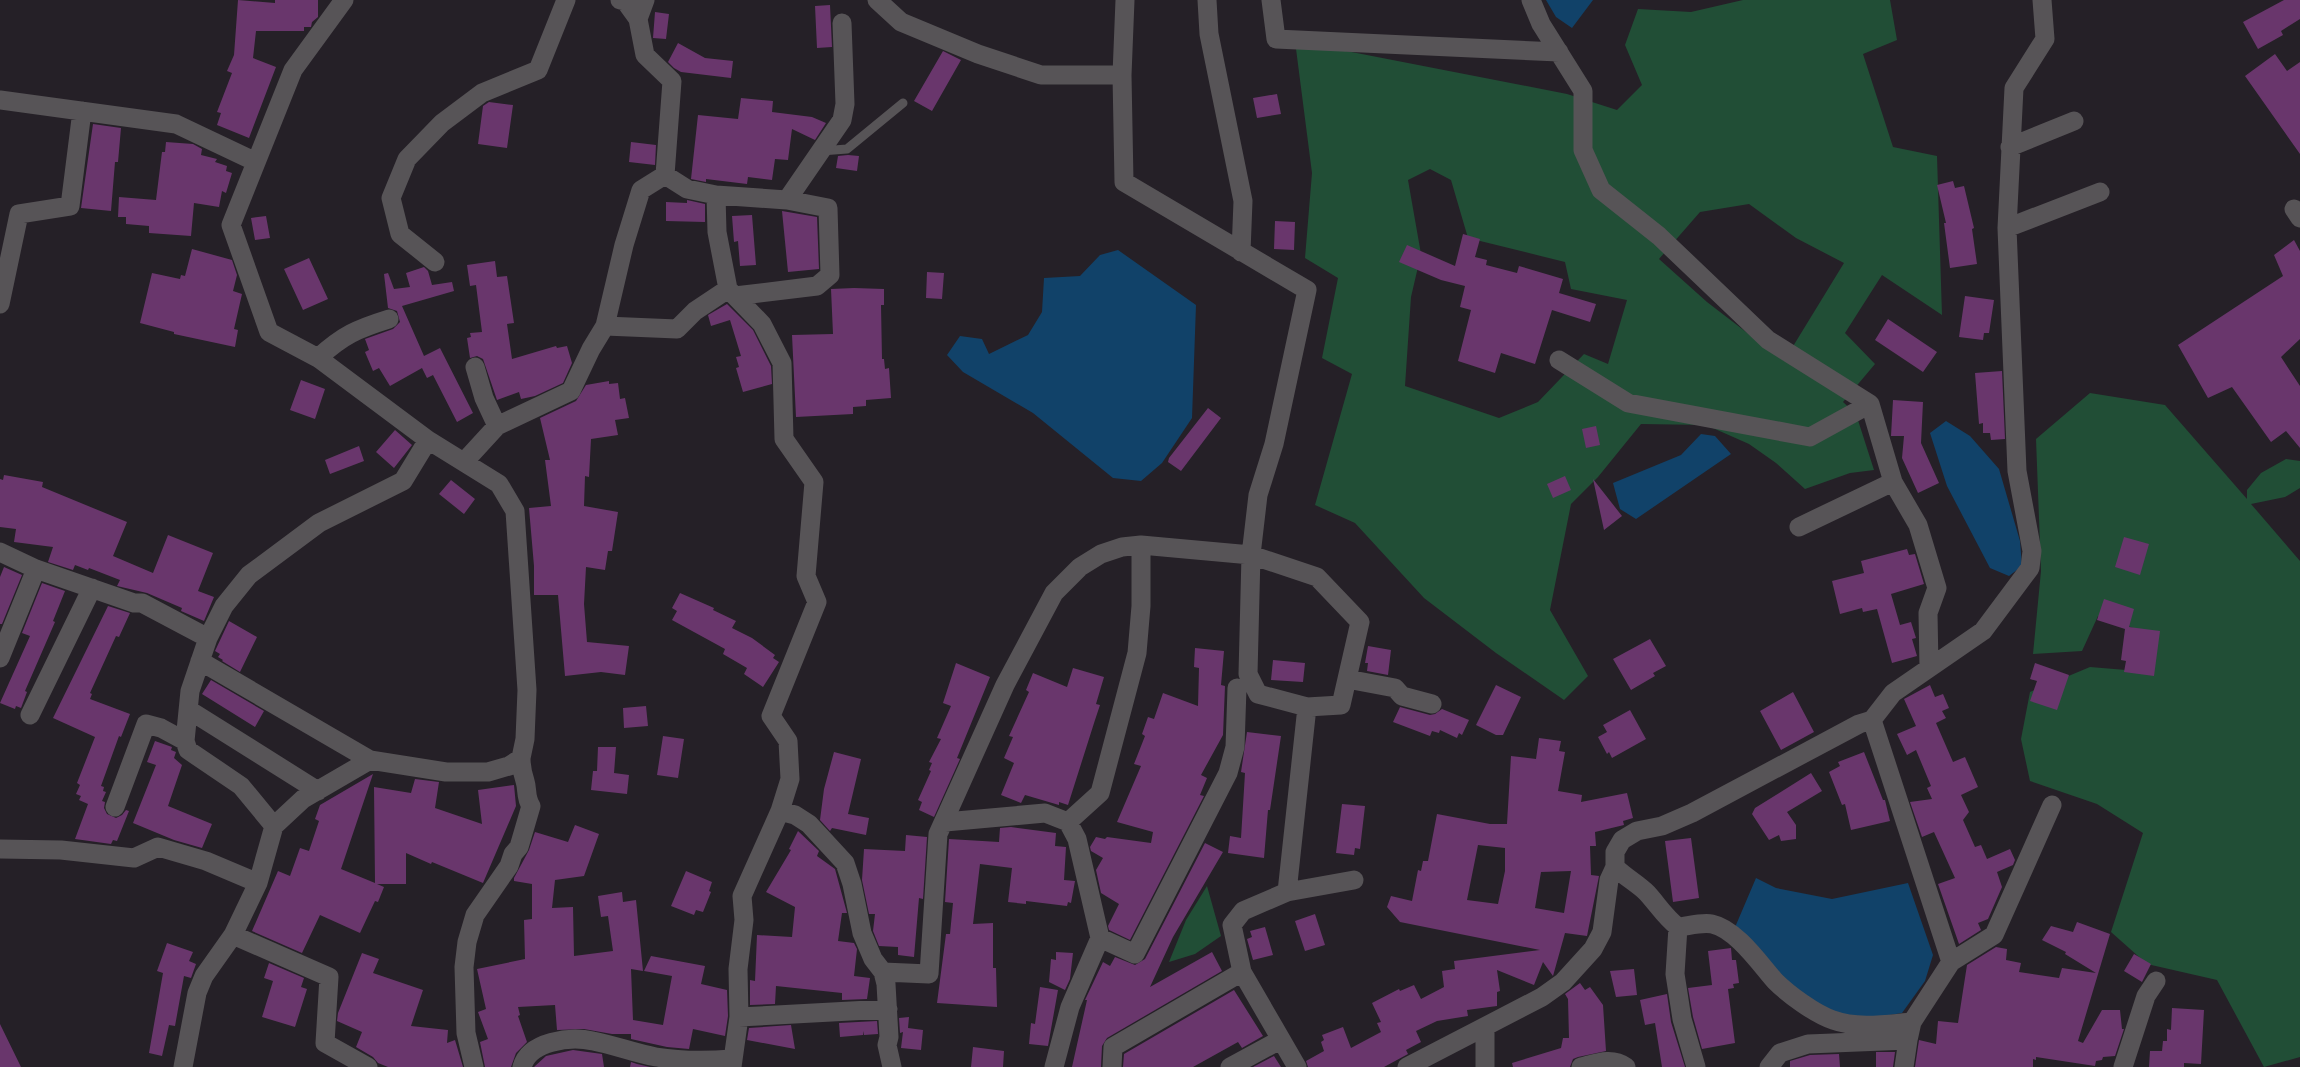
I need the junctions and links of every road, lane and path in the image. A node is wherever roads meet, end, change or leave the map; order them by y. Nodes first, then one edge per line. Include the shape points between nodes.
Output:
1 (344, 0) edge
2 (566, 0) edge
3 (620, 0) edge
4 (645, 0) edge
5 (877, 0) edge
6 (1125, 0) edge
7 (1207, 0) edge
8 (1271, 0) edge
9 (1531, 0) edge
10 (2039, 3) edge
11 (638, 19) junction
12 (842, 23) dead end
13 (1559, 52) junction
14 (1122, 75) junction
15 (0, 100) edge
16 (903, 103) dead end
17 (82, 111) junction
18 (2074, 122) dead end
19 (2010, 147) junction
20 (821, 151) junction
21 (256, 162) junction
22 (665, 175) junction
23 (2100, 192) dead end
24 (716, 195) junction
25 (787, 200) junction
26 (2007, 228) junction
27 (1241, 252) junction
28 (435, 262) dead end
29 (732, 293) junction
30 (0, 304) edge
31 (389, 318) dead end
32 (605, 326) junction
33 (318, 358) junction
34 (1559, 360) dead end
35 (475, 367) dead end
36 (1870, 404) junction
37 (497, 426) junction
38 (428, 440) junction
39 (464, 462) junction
40 (1893, 482) junction
41 (1800, 526) dead end
42 (1141, 546) junction
43 (0, 552) edge
44 (1251, 556) junction
45 (36, 569) junction
46 (92, 588) junction
47 (208, 638) junction
48 (0, 658) edge
49 (200, 661) junction
50 (1929, 667) junction
51 (1347, 679) junction
52 (1237, 688) dead end
53 (1432, 704) dead end
54 (1307, 707) junction
55 (189, 710) junction
56 (30, 715) dead end
57 (1872, 720) junction
58 (185, 741) junction
59 (520, 758) junction
60 (370, 760) junction
61 (318, 791) junction
62 (2052, 805) dead end
63 (115, 807) dead end
64 (780, 811) junction
65 (945, 822) junction
66 (1068, 822) junction
67 (274, 826) junction
68 (0, 849) edge
69 (1615, 867) junction
70 (1354, 880) dead end
71 (258, 883) junction
72 (1287, 892) junction
73 (1678, 927) junction
74 (233, 935) junction
75 (1100, 938) junction
76 (1951, 962) junction
77 (882, 972) junction
78 (1242, 972) junction
79 (2156, 981) dead end
80 (888, 1009) junction
81 (739, 1016) junction
82 (1912, 1022) junction
83 (1485, 1027) junction
84 (1280, 1040) junction
85 (1908, 1040) junction
86 (655, 1062) edge
87 (732, 1063) edge
88 (183, 1067) edge
89 (368, 1067) edge
90 (474, 1067) edge
91 (522, 1067) edge
92 (892, 1067) edge
93 (1054, 1067) edge
94 (1112, 1067) edge
95 (1230, 1067) edge
96 (1297, 1067) edge
97 (1407, 1067) edge
98 (1485, 1067) edge
99 (1581, 1067) edge
100 (1626, 1067) edge
101 (1696, 1067) edge
102 (1769, 1067) edge
103 (1904, 1067) edge
104 (2123, 1067) edge

1 - 21 street via 293,70
2 - 28 street via 538,70 482,93 442,122 407,159 391,198 400,234
3 - 11 street via 625,1
4 - 11 street
5 - 14 street via 900,22 978,54 1041,75
6 - 14 street
7 - 27 street via 1209,34 1243,201
8 - 13 street via 1276,38
9 - 13 street
10 - 19 street via 2045,23 2045,38 2014,88
11 - 22 street via 645,55 672,81
12 - 20 street via 846,104 842,120
13 - 36 street via 1583,90 1582,150 1601,190 1659,236 1768,340
14 - 27 street via 1124,182
15 - 17 street
16 - 20 lane via 847,148
17 - 21 street via 176,124
17 - 30 street via 70,206 19,214
18 - 19 street
19 - 26 street
20 - 25 street
21 - 33 street via 231,225 269,332
22 - 24 street via 687,189
22 - 32 street via 640,190
23 - 26 street
24 - 25 street
24 - 29 street via 717,232
25 - 29 street via 828,208 830,275 817,286
26 - 50 street via 2017,471 2032,551 2030,568 1983,631
27 - 44 street via 1307,290 1274,444 1258,495
29 - 32 street via 695,310 677,329
29 - 64 street via 762,324 782,363 784,439 814,482 806,576 817,602 771,716 788,741 790,779
31 - 33 street via 357,329 338,340
32 - 37 street via 571,391
33 - 38 street
34 - 36 street via 1628,403 1810,437
35 - 37 street via 484,398
36 - 40 street
37 - 39 street
38 - 39 street
38 - 47 street via 403,481 318,523 249,575 224,606
39 - 59 street via 499,484 514,511 527,690 525,739
40 - 41 street
40 - 50 street via 1918,525 1937,588 1928,613
42 - 44 street
42 - 65 street via 1122,547 1101,554 1080,567 1054,593 1005,685
42 - 66 street via 1141,606 1137,653 1128,690 1100,793
43 - 45 street
44 - 51 street via 1318,577 1360,622
44 - 54 street via 1248,674 1258,694
45 - 46 street
45 - 48 street
46 - 47 street via 134,603 142,603
46 - 56 street
47 - 49 street
49 - 55 street via 190,691
49 - 60 street
50 - 57 street via 1893,692
51 - 53 street via 1395,688 1402,696
51 - 54 street via 1341,704
52 - 75 street via 1235,747 1228,773 1135,954
54 - 72 street
55 - 58 street
55 - 61 street
57 - 69 street via 1859,724 1692,814 1662,826 1637,831 1622,840 1615,852
57 - 76 street
58 - 63 street via 161,728 146,724
58 - 67 street via 188,750 241,786
59 - 60 street via 509,766 488,772 446,772
59 - 90 street via 521,773 531,806 519,847 513,854 509,866 474,914 467,942 464,967 466,1033
60 - 61 street
61 - 67 street via 303,798
62 - 76 street via 1994,935
64 - 77 street via 795,815 809,824 845,863 852,884 860,927 873,960
64 - 81 street via 742,896 744,920 738,969
65 - 66 street via 1045,812
65 - 77 street via 938,834 929,974
66 - 75 street via 1077,839
67 - 71 street
68 - 71 street via 62,850 134,858 158,847 206,861
69 - 73 street via 1646,892 1666,918
69 - 83 street via 1609,880 1602,932 1593,949 1563,982 1542,997
70 - 72 street
71 - 74 street
72 - 78 street via 1243,911 1232,925
73 - 82 street via 1712,924 1724,931 1751,951 1776,981 1813,1010 1833,1021 1870,1026
73 - 101 street via 1675,974 1682,1019
74 - 88 street via 204,976 197,993
74 - 89 street via 329,977 325,1043
75 - 93 street via 1070,1007
76 - 82 street
77 - 80 street
78 - 84 street
78 - 94 street via 1113,1047
79 - 104 street via 2146,996
80 - 81 street
80 - 92 street via 887,1044
81 - 87 street
82 - 85 street
83 - 97 street
83 - 98 street
84 - 95 street
84 - 96 street
85 - 102 street via 1808,1044 1780,1053
85 - 103 street
86 - 87 street
86 - 91 street via 591,1040 537,1046 524,1059
99 - 100 street via 1598,1062 1617,1061

